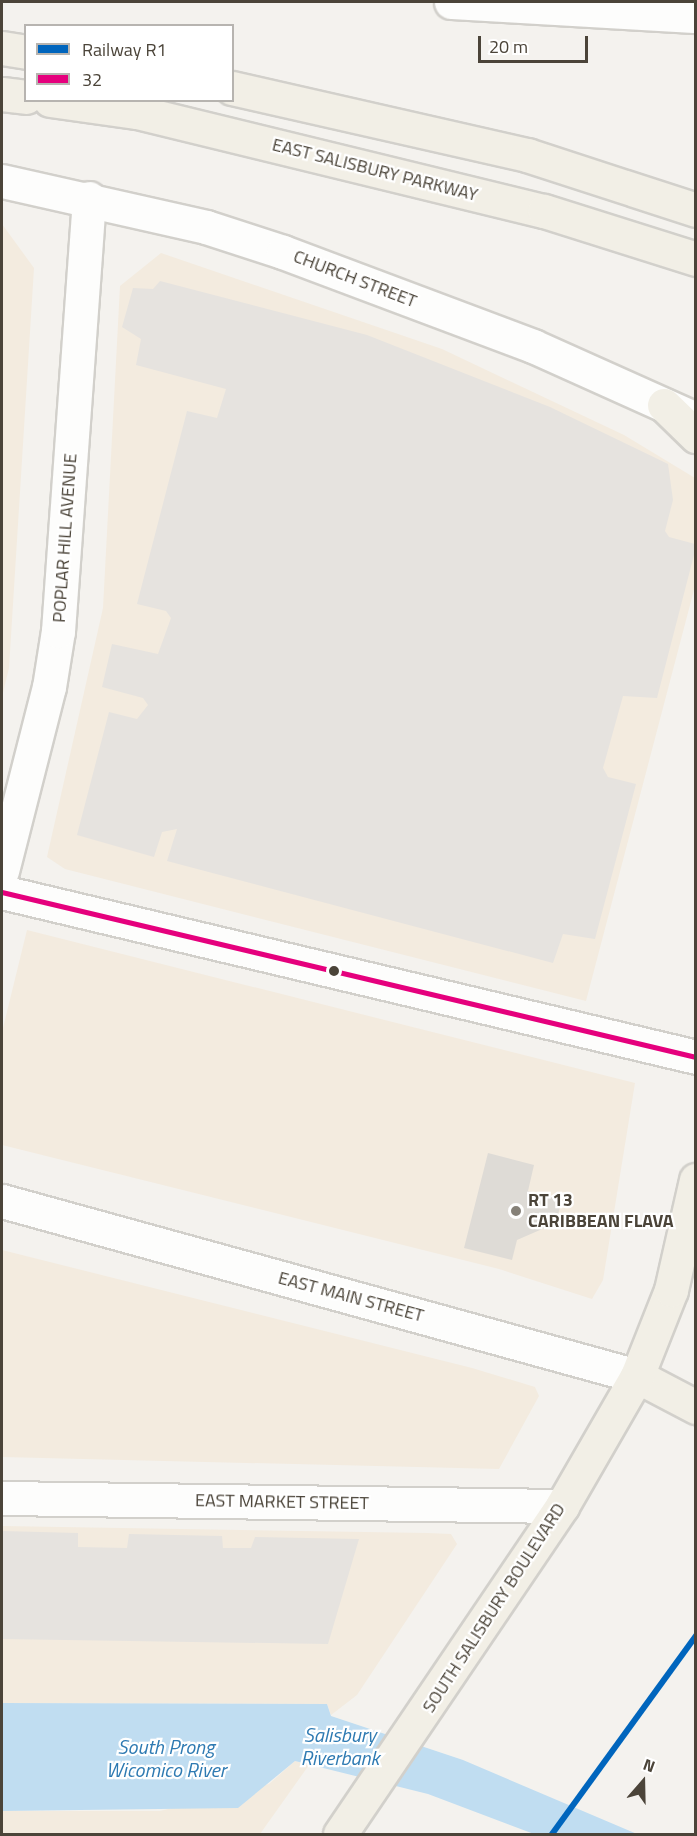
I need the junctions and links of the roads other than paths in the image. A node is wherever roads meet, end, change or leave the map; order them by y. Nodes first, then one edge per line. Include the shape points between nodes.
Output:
1 (451, 2) edge
2 (696, 16) edge
3 (2, 48) edge
4 (24, 52) edge
5 (234, 88) edge
6 (2, 94) edge
7 (24, 97) edge
8 (64, 102) edge
9 (2, 181) edge
10 (89, 198) junction
11 (696, 210) edge
12 (696, 259) edge
13 (664, 405) junction
14 (696, 419) edge
15 (696, 436) edge
16 (2, 871) edge
17 (2, 892) edge
18 (696, 1057) edge
19 (696, 1180) edge
20 (2, 1201) edge
21 (637, 1376) junction
22 (696, 1407) edge
23 (2, 1498) edge
24 (562, 1506) junction
25 (349, 1822) edge

1 - 2 street
3 - 4 main road
5 - 11 main road via 527,155
6 - 7 main road
8 - 12 main road, EAST SALISBURY PARKWAY via 137,112 544,210
9 - 10 street, CHURCH STREET
10 - 13 street, CHURCH STREET via 283,252 533,346
10 - 16 street, POPLAR HILL AVENUE via 58,631 49,687
13 - 14 street, CHURCH STREET
13 - 15 main road
17 - 18 street
19 - 21 main road, SOUTH SALISBURY BOULEVARD via 671,1290
20 - 21 street, EAST MAIN STREET
21 - 22 main road, EAST MAIN STREET
21 - 24 main road, SOUTH SALISBURY BOULEVARD
23 - 24 street, EAST MARKET STREET
24 - 25 main road, SOUTH SALISBURY BOULEVARD

